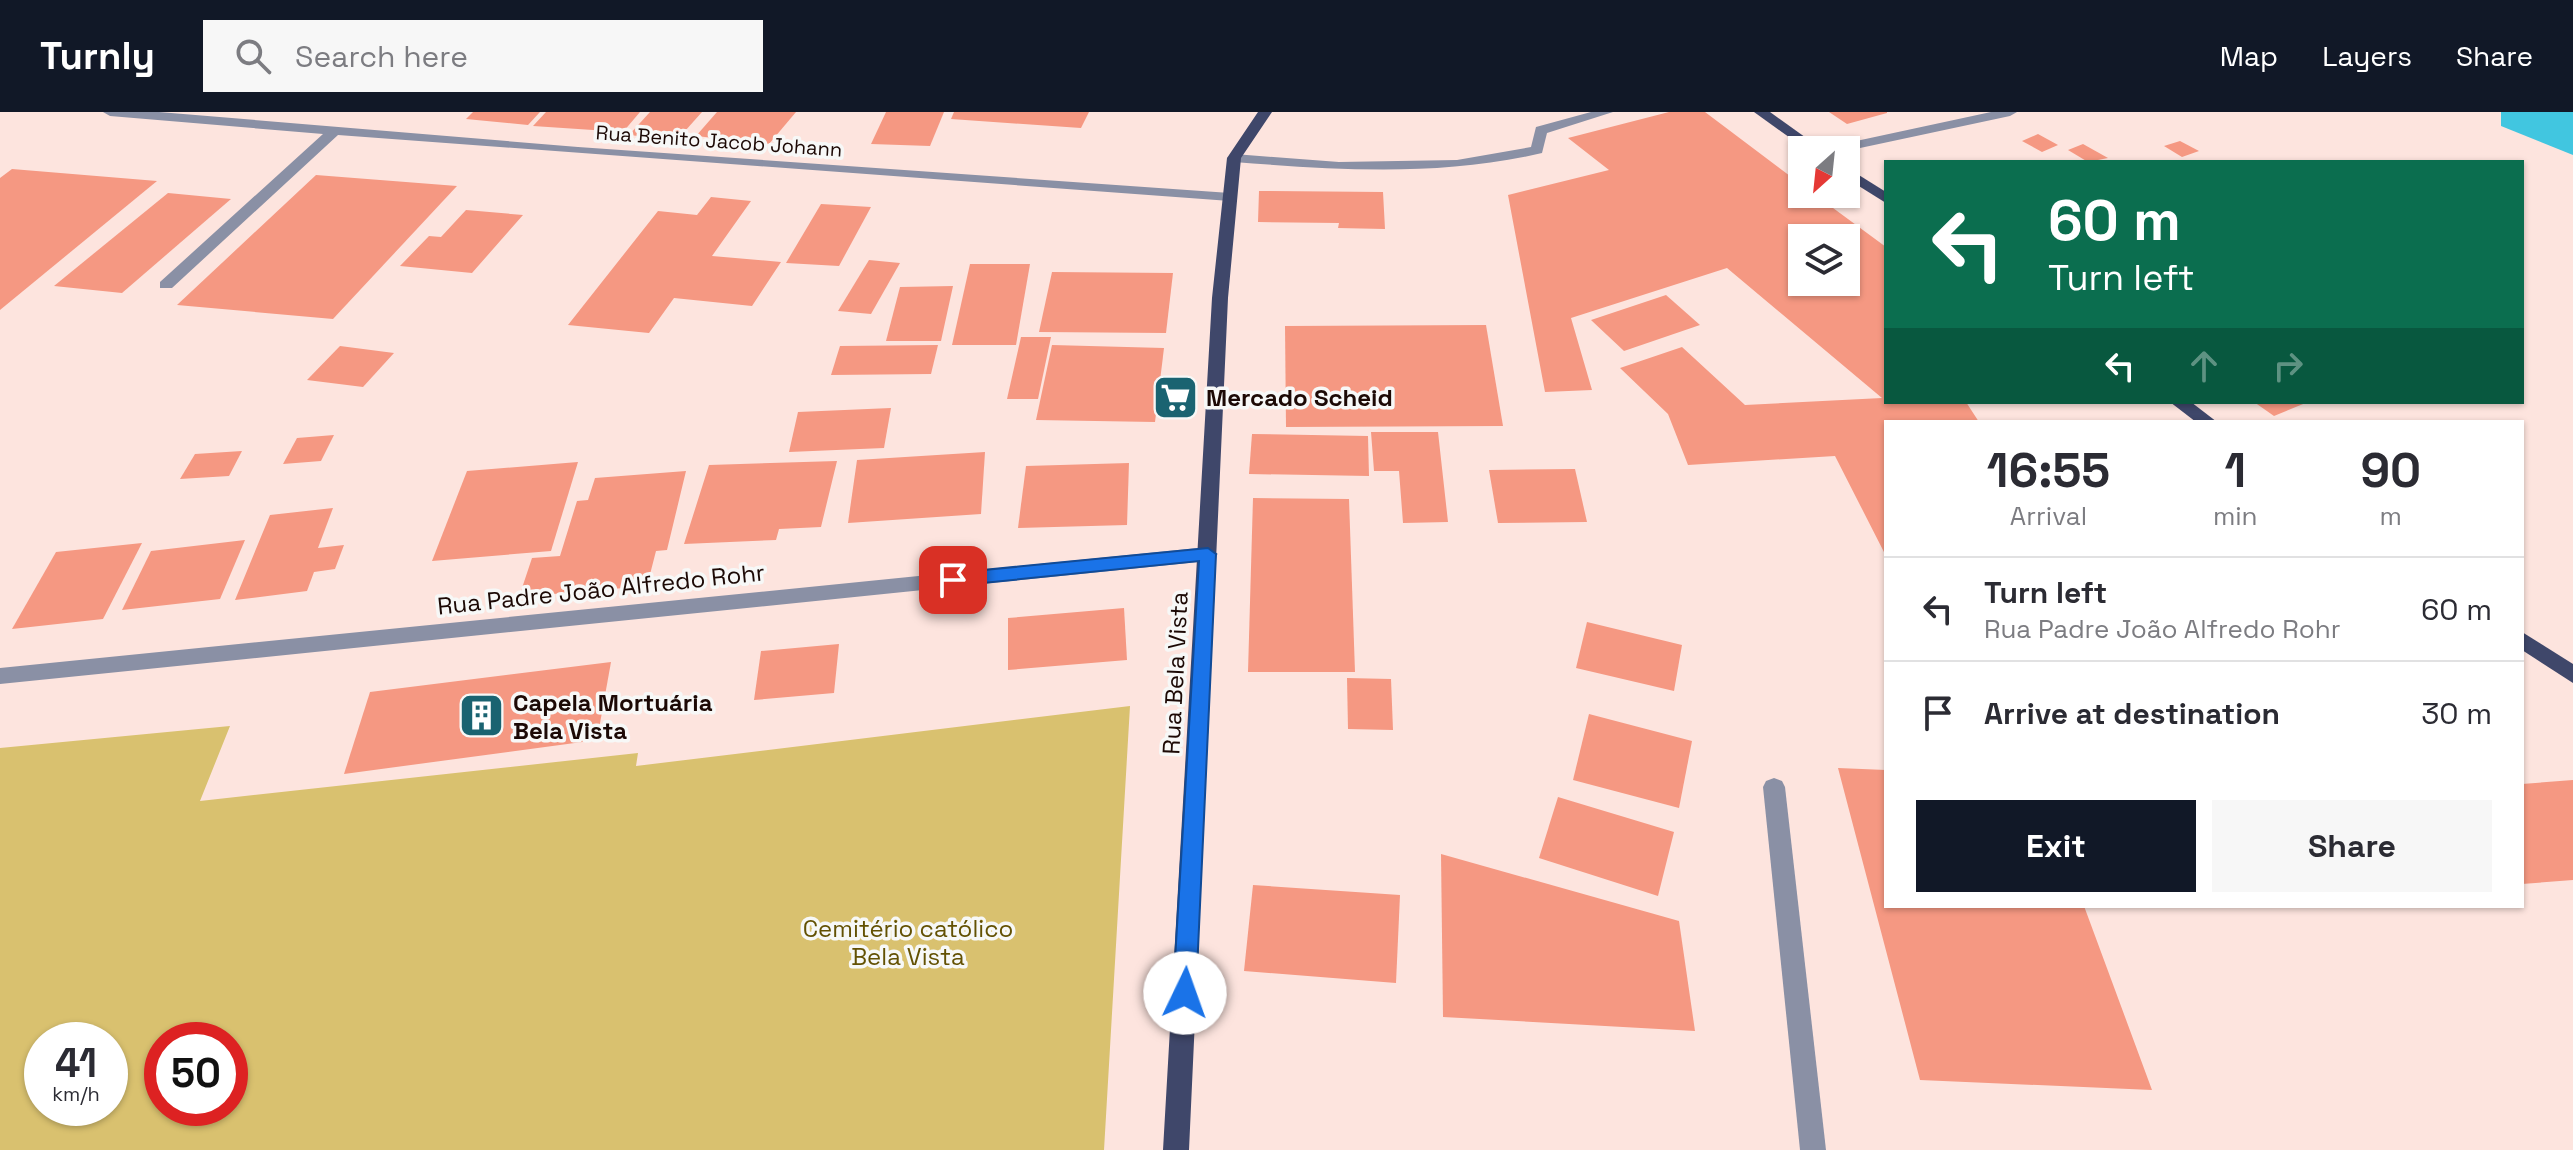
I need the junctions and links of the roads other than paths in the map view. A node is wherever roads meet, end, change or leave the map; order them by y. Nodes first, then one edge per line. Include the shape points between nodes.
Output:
1 (110, 112) edge
2 (1265, 112) edge
3 (1606, 112) edge
4 (1761, 112) edge
5 (2010, 112) edge
6 (335, 130) junction
7 (1796, 136) edge
8 (1860, 144) edge
9 (1234, 158) junction
10 (1860, 181) edge
11 (1230, 197) junction
12 (1884, 198) edge
13 (166, 285) dead end
14 (2182, 404) edge
15 (2205, 420) edge
16 (1208, 554) junction
17 (2524, 641) edge
18 (2573, 675) edge
19 (0, 676) edge
20 (1774, 787) dead end
21 (1176, 1150) edge
22 (1813, 1150) edge

1 - 6 street, Rua Benito Jacob Johann
2 - 9 main road, Rua Bela Vista
3 - 9 street via 1541,130 1537,150 1457,164 1339,166
4 - 7 main road
5 - 8 street
6 - 11 street, Rua Benito Jacob Johann
6 - 13 street
9 - 11 main road, Rua Bela Vista
10 - 12 main road
11 - 16 main road, Rua Bela Vista
14 - 15 main road
16 - 19 street, Rua Padre João Alfredo Rohr
16 - 21 main road, Rua Bela Vista
17 - 18 main road
20 - 22 street

